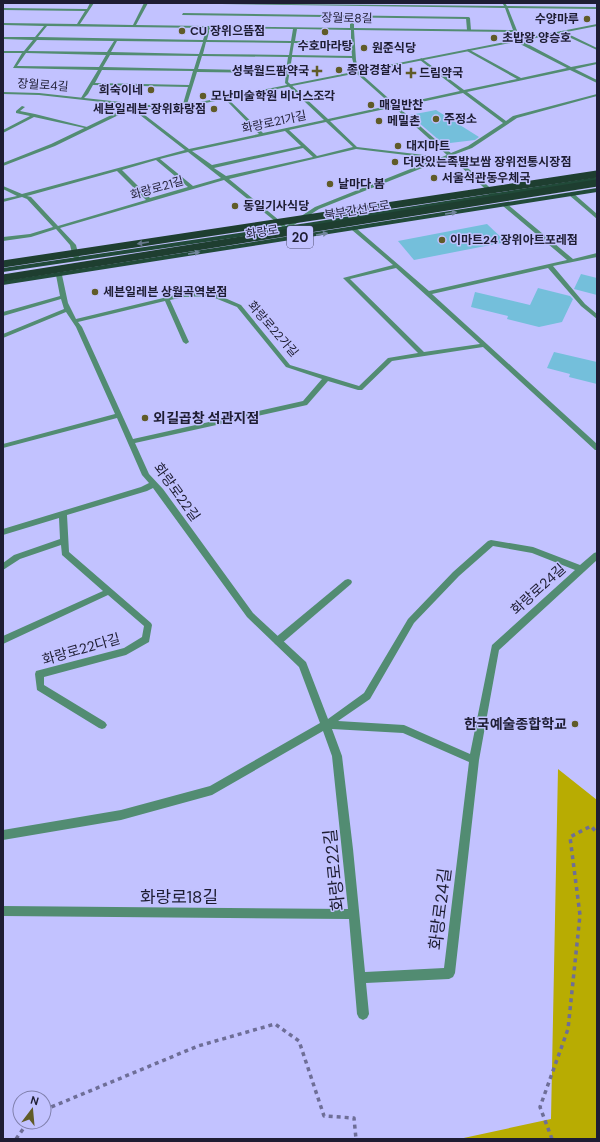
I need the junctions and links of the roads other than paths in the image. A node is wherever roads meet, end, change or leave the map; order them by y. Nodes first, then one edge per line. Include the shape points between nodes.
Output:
1 (92, 3) edge
2 (146, 3) edge
3 (154, 3) edge
4 (187, 3) edge
5 (575, 3) edge
6 (352, 4) edge
7 (12, 5) dead end
8 (474, 5) edge
9 (505, 5) edge
10 (578, 8) junction
11 (597, 8) edge
12 (3, 9) edge
13 (88, 10) junction
14 (183, 14) junction
15 (352, 16) junction
16 (345, 23) dead end
17 (352, 23) junction
18 (3, 24) edge
19 (597, 24) edge
20 (46, 25) junction
21 (78, 25) junction
22 (134, 26) junction
23 (178, 26) junction
24 (209, 27) junction
25 (295, 28) junction
26 (352, 28) junction
27 (469, 30) junction
28 (515, 30) junction
29 (561, 32) junction
30 (3, 38) edge
31 (35, 38) junction
32 (116, 40) junction
33 (519, 40) junction
34 (204, 41) junction
35 (293, 42) junction
36 (353, 43) junction
37 (597, 49) edge
38 (468, 50) junction
39 (3, 52) edge
40 (25, 53) junction
41 (108, 54) junction
42 (200, 56) junction
43 (290, 57) junction
44 (354, 58) junction
45 (421, 60) junction
46 (597, 63) edge
47 (100, 68) junction
48 (570, 69) junction
49 (195, 70) junction
50 (287, 72) junction
51 (357, 72) junction
52 (520, 79) junction
53 (597, 82) edge
54 (92, 84) junction
55 (289, 85) junction
56 (190, 86) junction
57 (463, 91) junction
58 (3, 93) edge
59 (597, 95) edge
60 (83, 98) junction
61 (226, 98) junction
62 (185, 104) junction
63 (395, 106) junction
64 (23, 107) dead end
65 (132, 107) junction
66 (35, 115) junction
67 (328, 121) junction
68 (505, 123) junction
69 (89, 128) junction
70 (286, 129) junction
71 (3, 132) edge
72 (262, 134) junction
73 (305, 146) junction
74 (356, 148) junction
75 (189, 150) junction
76 (450, 155) junction
77 (316, 157) junction
78 (157, 159) junction
79 (437, 160) junction
80 (3, 165) edge
81 (211, 167) junction
82 (118, 169) junction
83 (597, 174) edge
84 (225, 178) junction
85 (597, 179) edge
86 (597, 183) edge
87 (3, 187) edge
88 (192, 188) junction
89 (597, 190) edge
90 (571, 194) junction
91 (21, 195) junction
92 (495, 195) junction
93 (149, 200) junction
94 (3, 201) edge
95 (505, 205) junction
96 (597, 217) edge
97 (58, 227) junction
98 (286, 228) junction
99 (354, 229) junction
100 (3, 239) edge
101 (597, 255) edge
102 (76, 258) junction
103 (572, 261) junction
104 (3, 264) edge
105 (396, 266) junction
106 (550, 266) junction
107 (3, 270) edge
108 (59, 275) junction
109 (3, 278) edge
110 (3, 283) edge
111 (428, 293) junction
112 (62, 297) junction
113 (167, 299) junction
114 (67, 310) junction
115 (3, 314) edge
116 (597, 317) edge
117 (74, 321) junction
118 (3, 336) edge
119 (186, 342) dead end
120 (484, 345) junction
121 (421, 353) junction
122 (327, 378) junction
123 (119, 415) junction
124 (131, 442) junction
125 (3, 446) edge
126 (597, 448) edge
127 (154, 484) junction
128 (63, 514) junction
129 (3, 532) edge
130 (65, 540) junction
131 (597, 556) edge
132 (3, 567) edge
133 (581, 569) junction
134 (348, 582) dead end
135 (108, 592) junction
136 (3, 640) edge
137 (278, 641) junction
138 (102, 725) dead end
139 (326, 726) junction
140 (474, 760) junction
141 (3, 835) edge
142 (3, 911) edge
143 (354, 914) junction
144 (360, 978) junction
145 (363, 1014) dead end

1 - 13 street
2 - 22 street
3 - 4 street
4 - 6 street
4 - 14 street
5 - 10 street
6 - 8 street
6 - 15 street
7 - 12 street
8 - 9 street
9 - 10 street
9 - 28 street
10 - 11 street
12 - 13 street
13 - 21 street
14 - 15 street
14 - 23 street
15 - 17 street
15 - 27 street via 468,18
16 - 17 street
17 - 26 street
18 - 20 street, 장월로8길
19 - 29 street
20 - 21 street, 장월로8길
20 - 31 street
21 - 22 street, 장월로8길
22 - 23 street, 장월로8길
23 - 24 street, 장월로8길
24 - 25 street, 장월로8길
24 - 34 street
25 - 26 street, 장월로8길
25 - 35 street
26 - 27 street, 장월로8길
26 - 36 street
27 - 28 street, 장월로8길
28 - 33 street via 514,33 520,36
29 - 33 street
29 - 37 street
30 - 31 street
31 - 32 street
31 - 40 street
32 - 34 street
32 - 41 street, 장월로4길
33 - 38 street
33 - 48 street
34 - 35 street
34 - 42 street
35 - 36 street
35 - 43 street
36 - 44 street
38 - 45 street
38 - 52 street
39 - 40 street
40 - 41 street
40 - 47 street via 14,67
41 - 42 street
41 - 47 street, 장월로4길
42 - 43 street
42 - 49 street
43 - 44 street
43 - 50 street
44 - 51 street
45 - 51 street
45 - 57 street
46 - 48 street, 화랑로21가길
47 - 49 street
47 - 54 street, 장월로4길
48 - 52 street, 화랑로21가길
48 - 53 street
49 - 50 street
49 - 56 street
50 - 55 street via 286,82
51 - 55 street
51 - 63 street
52 - 57 street, 화랑로21가길
54 - 56 street
54 - 60 street, 장월로4길
55 - 61 street
55 - 67 street
56 - 62 street
57 - 63 street, 화랑로21가길
57 - 68 street
58 - 60 street, 장월로4길
59 - 68 street, 화랑로 via 515,116
60 - 65 street, 장월로4길
61 - 62 street
61 - 72 street
62 - 65 street
63 - 67 street, 화랑로21가길
63 - 76 street
64 - 66 street via 17,112
65 - 69 street
65 - 75 street
66 - 69 street
66 - 71 street
67 - 70 street, 화랑로21가길
67 - 74 street
68 - 76 street, 화랑로 via 470,147
69 - 80 street
70 - 72 street, 화랑로21가길
70 - 73 street
72 - 75 street, 화랑로21가길
73 - 77 street
73 - 81 street
74 - 77 street, 화랑로21길
74 - 79 street, 화랑로21길 via 424,156
75 - 78 street, 화랑로21가길
75 - 81 street
76 - 79 street, 화랑로
76 - 92 street
77 - 84 street, 화랑로21길
78 - 82 street, 화랑로21가길
78 - 88 street
79 - 98 street, 화랑로 via 317,208
81 - 84 street
82 - 91 street, 화랑로21가길
82 - 93 street
83 -> 104 highway, 북부간선도로, bridge
84 - 88 street, 화랑로21길
84 - 98 street
85 - 92 main road, 화랑로 / 20
86 - 109 highway, 북부간선도로, bridge
87 - 91 street
88 - 93 street, 화랑로21길
89 - 90 main road, 화랑로 / 20
90 - 95 main road, 화랑로 / 20
90 - 96 street
91 - 94 street, 화랑로21가길
91 - 97 street via 29,198
92 - 98 main road, 화랑로 / 20
93 - 97 street, 화랑로21길
99 -> 95 main road, 화랑로 / 20
95 - 103 street
97 - 100 street, 화랑로21길 via 31,235
97 - 102 street via 73,245
98 - 102 main road, 화랑로 / 20 via 119,254
99 - 105 street
108 -> 99 main road, 화랑로 / 20
101 - 103 street
102 - 107 main road, 화랑로 / 20
103 - 106 street
105 - 111 street
105 - 121 street via 346,278
106 - 111 street
106 - 116 street via 583,305
108 - 110 main road, 화랑로 / 20
108 - 112 street, 화랑로22길
111 - 120 street
112 - 114 street, 화랑로22길
112 - 115 street
113 - 117 street, 화랑로22가길
113 - 119 street
113 - 122 street, 화랑로22가길 via 184,295 211,294 239,306 288,366
114 - 117 street, 화랑로22길
114 - 118 street
117 - 123 street, 화랑로22길
120 - 121 street, 화랑로22가길
120 - 126 street
121 - 122 street, 화랑로22가길 via 390,359 360,389
122 - 124 street via 305,403
123 - 124 street, 화랑로22길
123 - 125 street
124 - 127 street, 화랑로22길 via 146,475
127 - 128 street
127 - 137 street, 화랑로22길 via 250,615
128 - 129 street
128 - 130 street, 화랑로22다길
130 - 132 street via 18,557
130 - 135 street, 화랑로22다길 via 65,553
131 - 133 street, 화랑로24길
133 - 139 street via 534,550 491,543 456,574 411,621 367,696
133 - 140 street, 화랑로24길 via 495,648
134 - 137 street
135 - 136 street
135 - 138 street, 화랑로22다길 via 148,625 146,639 126,651 39,674 40,687
137 - 139 street, 화랑로22길 via 303,665
139 - 140 street via 404,729
139 - 141 street via 212,790 121,815
139 - 143 street, 화랑로22길 via 337,756
140 - 144 street, 화랑로24길 via 449,973
142 - 143 street, 화랑로18길
143 - 144 street, 화랑로22길
144 - 145 street, 화랑로22길

